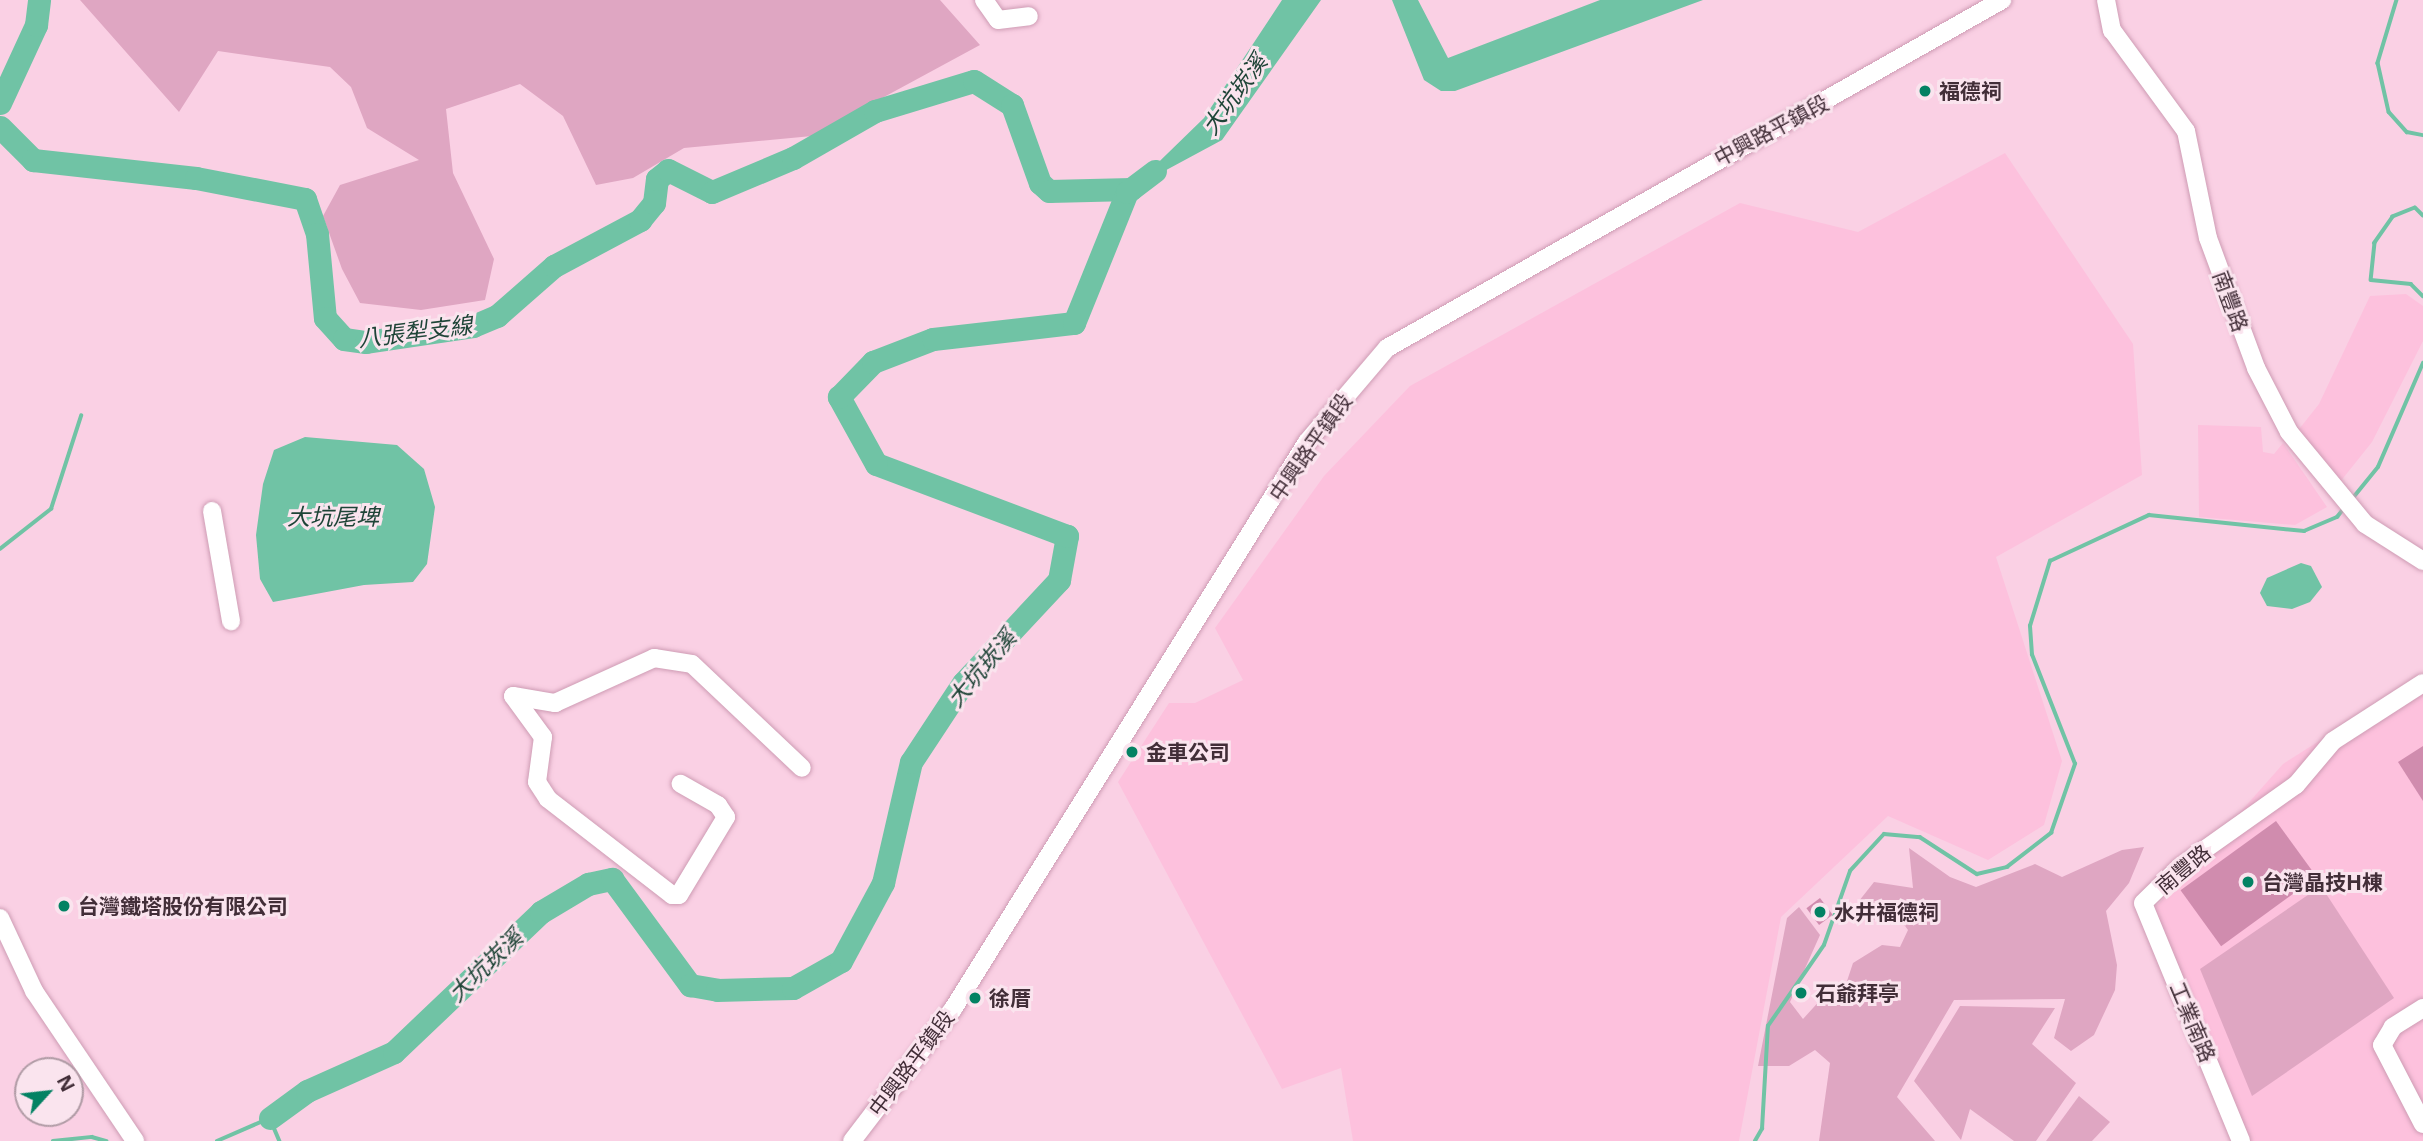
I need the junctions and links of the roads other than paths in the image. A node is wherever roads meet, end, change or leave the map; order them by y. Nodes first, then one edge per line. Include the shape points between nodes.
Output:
1 (984, 0) edge
2 (2002, 0) edge
3 (2106, 0) edge
4 (1029, 16) dead end
5 (212, 511) dead end
6 (2423, 562) edge
7 (231, 621) dead end
8 (2423, 683) edge
9 (802, 768) dead end
10 (681, 784) dead end
11 (2143, 903) joint
12 (0, 918) edge
13 (2423, 1008) edge
14 (2423, 1124) edge
15 (133, 1137) edge
16 (852, 1141) edge
17 (2241, 1141) edge

1 - 4 street via 998,20
2 - 16 street, 中興路平鎮段 via 1387,348 1307,442 953,1009
3 - 6 street, 南豐路 via 2112,30 2186,131 2208,238 2256,368 2288,432 2365,524
5 - 7 street
8 - 11 street, 南豐路 via 2333,741 2296,785 2180,867
9 - 10 street via 692,664 654,659 555,703 513,696 543,737 537,782 548,799 583,830 641,866 671,895 679,895 726,817 719,805
11 - 17 street, 工業南路
12 - 15 street via 34,991
13 - 14 street via 2393,1027 2382,1045

